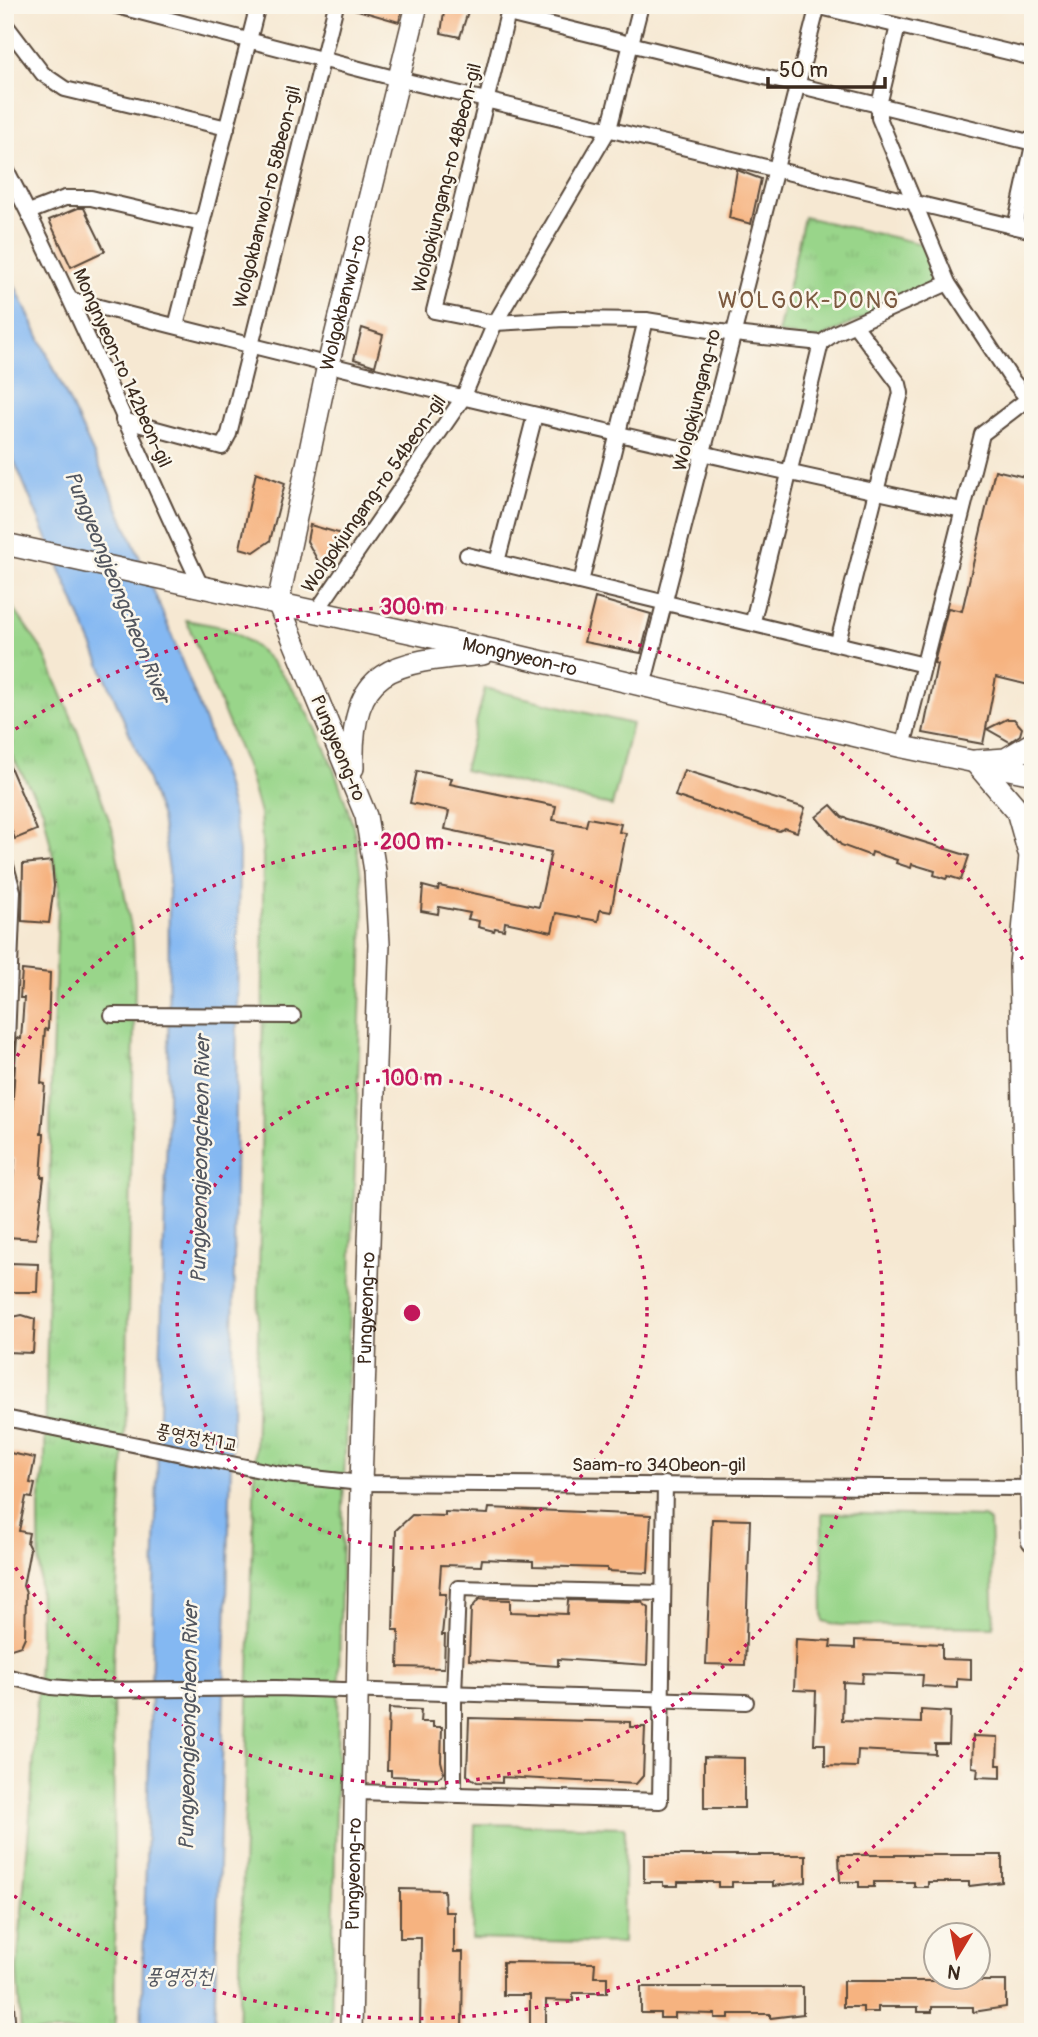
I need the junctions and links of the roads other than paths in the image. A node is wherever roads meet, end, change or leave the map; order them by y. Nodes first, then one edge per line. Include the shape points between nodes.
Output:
1 (113, 5) edge
2 (258, 5) edge
3 (336, 5) edge
4 (417, 5) edge
5 (641, 5) edge
6 (816, 6) edge
7 (509, 10) edge
8 (5, 24) edge
9 (898, 26) junction
10 (250, 39) junction
11 (631, 44) junction
12 (322, 58) junction
13 (1033, 58) edge
14 (398, 79) junction
15 (796, 85) junction
16 (484, 99) junction
17 (879, 105) junction
18 (227, 128) junction
19 (609, 129) junction
20 (1033, 144) edge
21 (5, 167) edge
22 (774, 169) junction
23 (916, 203) junction
24 (29, 212) junction
25 (202, 224) junction
26 (1016, 227) junction
27 (1033, 231) edge
28 (948, 284) junction
29 (72, 300) junction
30 (646, 320) junction
31 (495, 323) junction
32 (855, 325) junction
33 (176, 326) junction
34 (734, 334) junction
35 (821, 343) junction
36 (249, 345) junction
37 (328, 365) junction
38 (463, 398) junction
39 (1031, 400) edge
40 (535, 415) junction
41 (123, 420) junction
42 (618, 435) junction
43 (704, 456) junction
44 (791, 474) junction
45 (874, 492) junction
46 (962, 510) junction
47 (5, 544) edge
48 (467, 555) dead end
49 (497, 562) junction
50 (581, 582) junction
51 (192, 584) junction
52 (665, 601) junction
53 (278, 603) junction
54 (316, 612) junction
55 (753, 621) junction
56 (838, 642) junction
57 (501, 652) junction
58 (924, 665) junction
59 (643, 686) junction
60 (1033, 744) edge
61 (903, 747) junction
62 (976, 762) junction
63 (1033, 774) edge
64 (354, 780) junction
65 (1033, 833) edge
66 (1031, 858) junction
67 (5, 862) edge
68 (7, 1003) edge
69 (112, 1015) dead end
70 (293, 1016) dead end
71 (5, 1092) edge
72 (5, 1418) edge
73 (285, 1475) joint
74 (362, 1483) junction
75 (664, 1484) junction
76 (1031, 1489) edge
77 (1033, 1540) edge
78 (663, 1592) junction
79 (5, 1676) edge
80 (359, 1692) junction
81 (454, 1695) junction
82 (661, 1699) junction
83 (746, 1702) dead end
84 (357, 1792) junction
85 (454, 1794) junction
86 (5, 1993) edge
87 (8, 2032) edge
88 (351, 2032) edge

1 - 10 street
2 - 10 street
3 - 12 street, Wolgokbanwol-ro 58beon-gil
4 - 14 main road, Wolgokbanwol-ro
5 - 11 street
6 - 9 street
6 - 15 street, Wolgokjungang-ro
7 - 11 street
7 - 16 street, Wolgokjungang-ro 48beon-gil
8 - 18 street via 43,74 65,89
9 - 13 street
9 - 17 street
10 - 12 street
10 - 18 street
11 - 15 street
11 - 19 street
12 - 14 street
12 - 36 street, Wolgokbanwol-ro 58beon-gil
14 - 16 street
14 - 37 main road, Wolgokbanwol-ro
15 - 17 street
15 - 22 street, Wolgokjungang-ro
16 - 19 street
16 - 31 street, Wolgokjungang-ro 48beon-gil via 434,312
17 - 20 street
17 - 23 street via 879,118
18 - 25 street
19 - 22 street
19 - 31 street
20 - 26 street
21 - 24 street, Mongnyeon-ro 142beon-gil
22 - 23 street
22 - 34 street, Wolgokjungang-ro
23 - 26 street
23 - 28 street
24 - 25 street via 65,198 91,198
24 - 29 street, Mongnyeon-ro 142beon-gil
25 - 33 street
26 - 27 street
28 - 32 street
28 - 39 street
29 - 33 street, Wolgokjungang-ro 54beon-gil
29 - 41 street, Mongnyeon-ro 142beon-gil
30 - 31 street, Wolgokjungang-ro 48beon-gil
30 - 34 street, Wolgokjungang-ro 48beon-gil
30 - 42 street
31 - 38 street
32 - 35 street
32 - 45 street via 901,393
33 - 36 street, Wolgokjungang-ro 54beon-gil
34 - 35 street, Wolgokjungang-ro 48beon-gil
34 - 43 street, Wolgokjungang-ro
35 - 44 street
36 - 37 street, Wolgokjungang-ro 54beon-gil
36 - 41 street, Wolgokbanwol-ro 58beon-gil via 222,447
37 - 38 street, Wolgokjungang-ro 54beon-gil
37 - 53 main road, Wolgokbanwol-ro
38 - 40 street, Wolgokjungang-ro 54beon-gil
38 - 54 street, Wolgokjungang-ro 54beon-gil
39 - 46 street via 982,433
40 - 42 street, Wolgokjungang-ro 54beon-gil
40 - 49 street
41 - 51 street, Mongnyeon-ro 142beon-gil
42 - 43 street, Wolgokjungang-ro 54beon-gil
42 - 50 street
43 - 44 street, Wolgokjungang-ro 54beon-gil
43 - 52 street, Wolgokjungang-ro
44 - 45 street, Wolgokjungang-ro 54beon-gil
44 - 55 street
45 - 46 street, Wolgokjungang-ro 54beon-gil
45 - 56 street
46 - 58 street
47 - 51 main road, Mongnyeon-ro
48 - 49 street
49 - 50 street
50 - 52 street
51 - 53 main road, Mongnyeon-ro
52 - 55 street
52 - 59 street, Wolgokjungang-ro
53 - 54 main road, Mongnyeon-ro
53 - 64 main road, Pungyeong-ro
54 - 57 main road, Mongnyeon-ro
55 - 56 street
56 - 58 street
57 - 59 main road, Mongnyeon-ro
57 - 64 main road via 407,663 382,676 358,705 352,739
58 - 61 street
59 - 61 main road, Mongnyeon-ro
60 - 62 main road via 1006,760
61 - 62 main road, Mongnyeon-ro
62 - 63 main road, Mongnyeon-ro
62 - 66 main road via 1018,811
64 - 74 main road, Pungyeong-ro via 366,816 375,871 379,944
65 - 66 main road
66 - 76 main road via 1021,965
67 - 68 street via 13,891
68 - 71 street
69 - 70 street
72 - 73 street, 풍영정천1교
73 - 74 street, Saam-ro 340beon-gil
74 - 75 street, Saam-ro 340beon-gil
74 - 80 main road, Pungyeong-ro
75 - 76 street, Saam-ro 340beon-gil
75 - 78 street
76 - 77 main road
78 - 81 street via 458,1588
78 - 82 street
79 - 80 street via 89,1690
80 - 81 street
80 - 84 main road, Pungyeong-ro
81 - 82 street
81 - 85 street
82 - 83 street
82 - 85 street via 660,1801
84 - 85 street
84 - 88 main road, Pungyeong-ro
86 - 87 street

